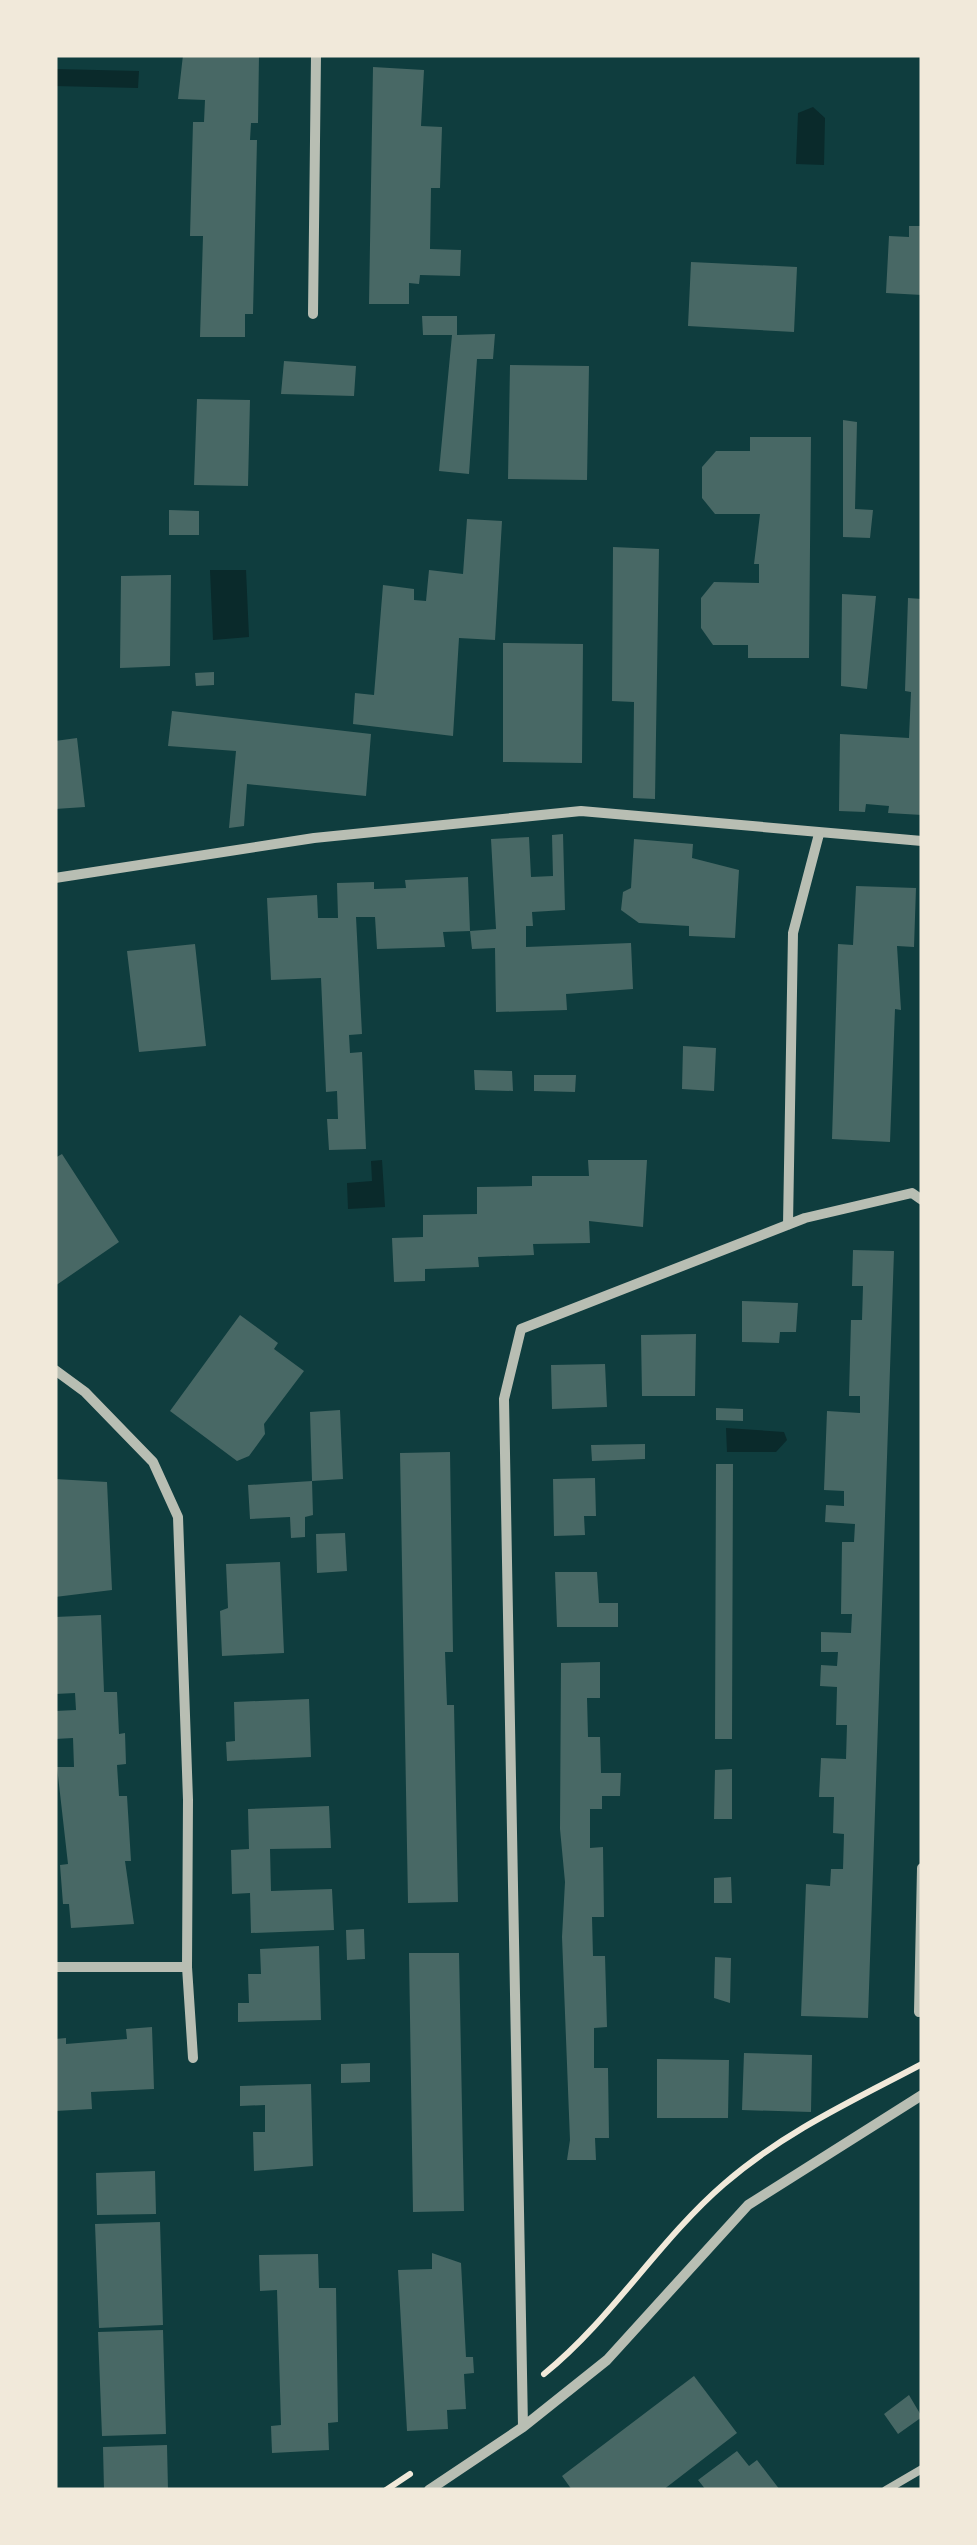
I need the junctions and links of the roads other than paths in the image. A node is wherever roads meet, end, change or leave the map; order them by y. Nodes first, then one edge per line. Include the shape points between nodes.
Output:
1 (316, 55) edge
2 (312, 314) dead end
3 (819, 834) junction
4 (922, 842) edge
5 (55, 878) edge
6 (922, 1200) edge
7 (788, 1225) junction
8 (55, 1370) edge
9 (922, 1868) edge
10 (55, 1967) edge
11 (187, 1967) junction
12 (919, 2012) dead end
13 (193, 2058) dead end
14 (922, 2095) edge
15 (523, 2427) junction
16 (922, 2469) edge
17 (429, 2490) edge
18 (886, 2490) edge

1 - 2 street
3 - 4 street
3 - 5 street via 581,811 314,838
3 - 7 street via 793,933
6 - 7 street via 912,1193
7 - 15 street via 521,1329 504,1399
8 - 11 street via 153,1462 178,1517
9 - 12 street
10 - 11 street
11 - 13 street
14 - 15 street via 748,2205 607,2360
15 - 17 street
16 - 18 lane

